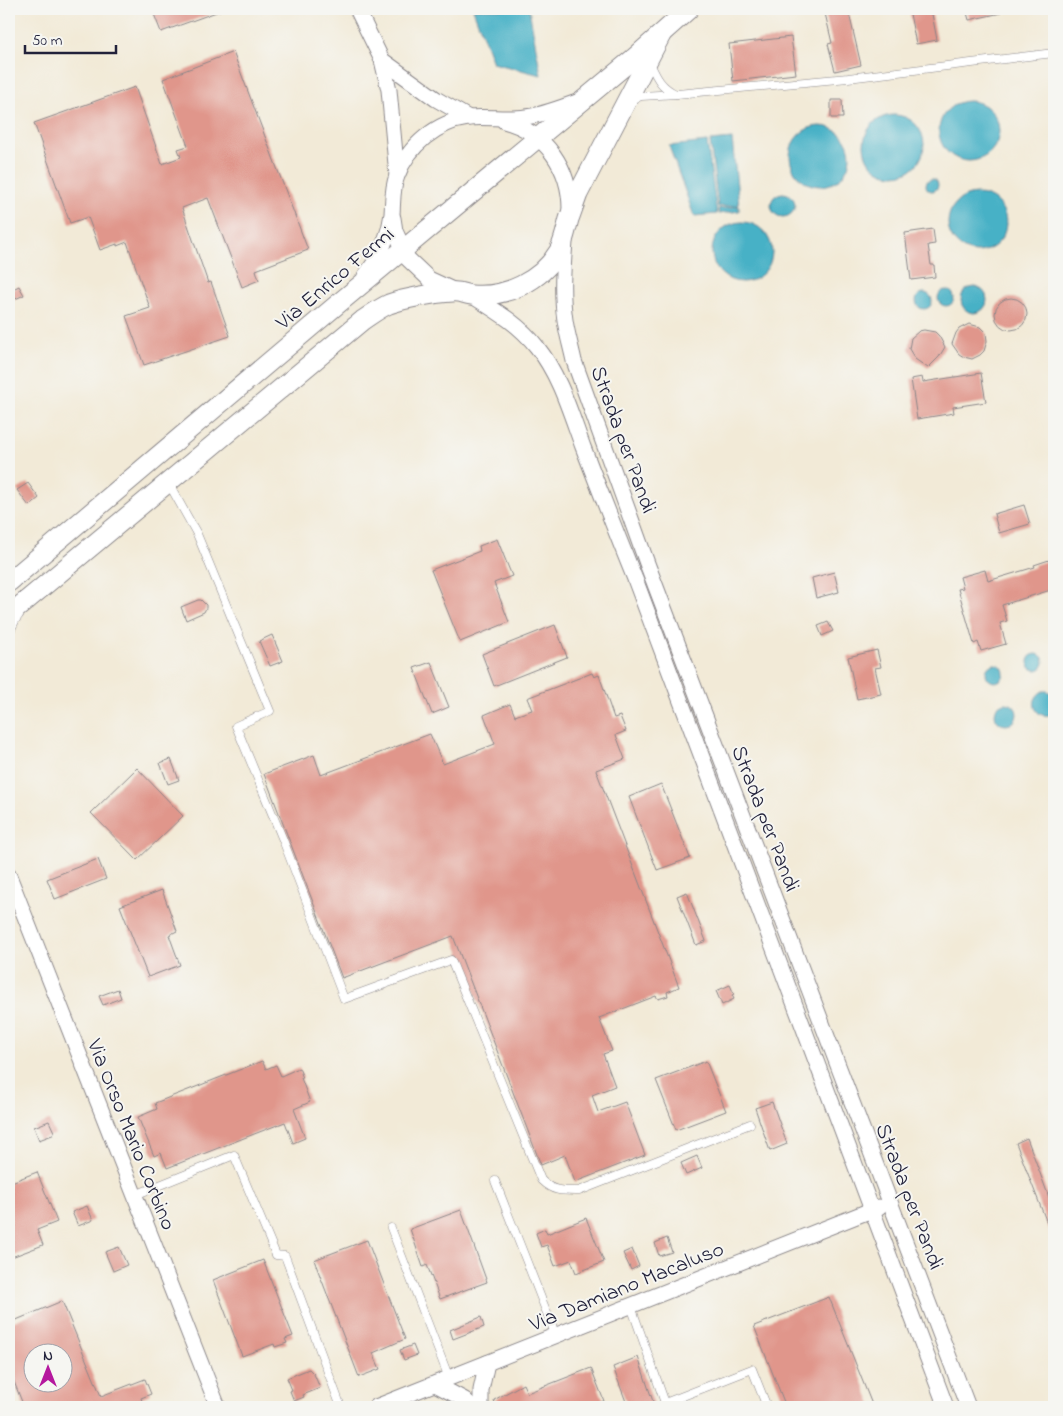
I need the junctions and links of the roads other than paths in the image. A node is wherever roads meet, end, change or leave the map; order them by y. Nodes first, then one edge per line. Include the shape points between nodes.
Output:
1 (357, 9) edge
2 (690, 9) edge
3 (1054, 53) edge
4 (641, 59) junction
5 (382, 60) junction
6 (678, 94) junction
7 (586, 98) junction
8 (624, 106) junction
9 (469, 118) junction
10 (493, 118) junction
11 (538, 137) junction
12 (397, 176) junction
13 (392, 214) junction
14 (567, 227) junction
15 (403, 250) junction
16 (355, 290) junction
17 (463, 293) junction
18 (168, 482) junction
19 (52, 580) junction
20 (9, 582) edge
21 (9, 615) edge
22 (9, 633) edge
23 (9, 876) edge
24 (750, 1124) dead end
25 (495, 1182) dead end
26 (135, 1195) junction
27 (891, 1203) junction
28 (871, 1210) junction
29 (391, 1228) dead end
30 (632, 1306) junction
31 (556, 1336) junction
32 (486, 1363) junction
33 (442, 1381) junction
34 (666, 1405) edge
35 (218, 1407) edge
36 (341, 1407) edge
37 (376, 1407) edge
38 (472, 1407) edge
39 (481, 1407) edge
40 (767, 1407) edge
41 (946, 1407) edge
42 (968, 1407) edge

1 - 5 street
2 - 4 street via 661,35
3 - 6 lane via 848,78
4 - 6 lane via 663,86
4 - 7 street, Via Enrico Fermi
4 - 8 street
5 - 9 street
5 - 12 street
6 - 8 lane via 642,96
7 - 10 street via 540,115
7 - 11 street, Via Enrico Fermi
8 - 14 street via 578,194
9 - 10 street
9 - 12 street via 452,122 419,142
10 - 11 street via 516,124
11 - 14 street, Strada per Pandi via 559,163 567,180 570,199
11 - 15 street, Via Enrico Fermi
12 - 13 street via 392,194
13 - 15 street
13 - 16 street via 382,250
14 - 17 street via 552,261 530,281 495,294
14 - 27 street, Strada per Pandi via 563,268 564,317 574,361 648,566
15 - 16 street, Via Enrico Fermi
15 - 17 street, Strada per Pandi via 429,279
16 - 20 street, Via Enrico Fermi
17 - 18 street via 408,299 389,304 370,315
17 - 28 street, Strada per Pandi via 509,318 536,345 557,379
18 - 19 street
18 - 24 lane via 197,534 270,712 236,726 344,999 452,960 541,1180 549,1188 579,1191
19 - 21 street
19 - 22 lane via 16,619
23 - 26 street, Via Orso Mario Corbino
25 - 31 lane
26 - 35 street, Via Orso Mario Corbino
26 - 36 lane via 234,1155 276,1255 285,1256
27 - 28 street, Via Damiano Macaluso
27 - 42 street, Strada per Pandi
28 - 30 street, Via Damiano Macaluso
28 - 41 street, Strada per Pandi
29 - 33 lane
30 - 31 street, Via Damiano Macaluso
30 - 34 lane
31 - 32 street, Via Damiano Macaluso
32 - 33 street, Via Damiano Macaluso
32 - 39 street
33 - 37 street, Via Damiano Macaluso
33 - 38 street
34 - 40 lane via 752,1369

